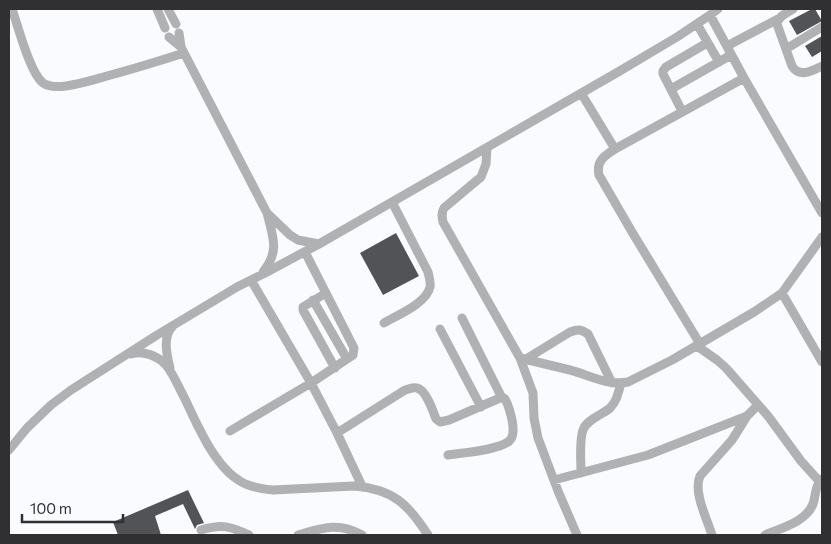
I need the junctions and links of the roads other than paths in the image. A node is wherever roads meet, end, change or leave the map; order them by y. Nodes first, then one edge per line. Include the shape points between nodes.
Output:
1 (12, 9) edge
2 (157, 9) edge
3 (168, 9) edge
4 (718, 9) edge
5 (793, 9) edge
6 (710, 15) junction
7 (778, 19) junction
8 (697, 24) junction
9 (822, 27) edge
10 (707, 42) junction
11 (786, 49) junction
12 (183, 50) junction
13 (729, 51) junction
14 (719, 62) junction
15 (822, 66) edge
16 (744, 78) junction
17 (671, 89) junction
18 (581, 94) junction
19 (682, 111) junction
20 (487, 148) junction
21 (615, 148) junction
22 (392, 202) junction
23 (267, 212) junction
24 (822, 213) edge
25 (822, 237) edge
26 (319, 244) junction
27 (304, 252) junction
28 (260, 276) junction
29 (250, 280) junction
30 (782, 292) junction
31 (326, 293) junction
32 (313, 300) junction
33 (462, 318) dead end
34 (178, 322) junction
35 (384, 323) dead end
36 (440, 329) dead end
37 (699, 345) junction
38 (123, 358) junction
39 (347, 359) junction
40 (523, 359) junction
41 (822, 362) edge
42 (335, 368) junction
43 (172, 373) junction
44 (311, 383) junction
45 (617, 383) junction
46 (502, 398) junction
47 (758, 405) junction
48 (481, 407) junction
49 (747, 416) junction
50 (230, 431) dead end
51 (337, 433) junction
52 (9, 450) edge
53 (448, 455) dead end
54 (581, 473) junction
55 (554, 480) junction
56 (821, 480) edge
57 (362, 486) junction
58 (201, 530) dead end
59 (249, 535) edge
60 (298, 535) edge
61 (362, 535) edge
62 (428, 535) edge
63 (577, 535) edge
64 (712, 535) edge
65 (765, 535) edge

1 - 12 street via 31,64 43,83 48,85 79,84 133,69
2 - 12 street via 167,32
3 - 12 street
4 - 6 street
5 - 7 street
6 - 8 street
6 - 13 street
7 - 11 street
7 - 13 street
8 - 10 street
8 - 18 street
9 - 11 street
10 - 14 street
10 - 17 street via 666,67 663,74
11 - 15 street via 795,71 811,72
12 - 23 street
13 - 14 street
13 - 16 street
14 - 17 street
16 - 19 street
16 - 24 street
17 - 19 street
18 - 20 street
18 - 21 street
19 - 21 street
20 - 22 street
20 - 40 street via 481,177 444,208 442,217
21 - 37 street via 598,163 599,175
22 - 26 street
22 - 35 street via 428,272 430,288 417,304
23 - 26 street via 298,240
23 - 28 street via 274,253
25 - 30 street
26 - 27 street
27 - 28 street
27 - 31 street
28 - 29 street
29 - 34 street
29 - 44 street
30 - 37 street
30 - 41 street
31 - 32 street
31 - 39 street via 354,348 353,355
32 - 39 street
32 - 42 street via 303,310
33 - 46 street
34 - 38 street
34 - 43 street via 170,328 167,336
36 - 48 street
37 - 45 street via 636,379
37 - 47 street via 726,368
38 - 43 street via 136,353 155,356
38 - 52 street via 51,405
39 - 42 street
40 - 45 street
40 - 45 street via 570,332 582,330 588,334
40 - 55 street via 533,393 538,438
42 - 44 street
43 - 57 street via 214,455 236,479 260,489 273,490
44 - 50 street
44 - 51 street
45 - 54 street via 615,401 583,428
46 - 48 street
46 - 53 street via 508,403 511,440 481,451
47 - 49 street
47 - 56 street via 801,461
48 - 51 street via 440,422 423,391 411,388
49 - 54 street via 648,455
49 - 64 street via 732,440 698,480 699,495
51 - 57 street
54 - 55 street
55 - 63 street
56 - 65 street via 805,515
57 - 62 street via 393,496 404,504
58 - 59 street via 224,526
60 - 61 street via 336,527

